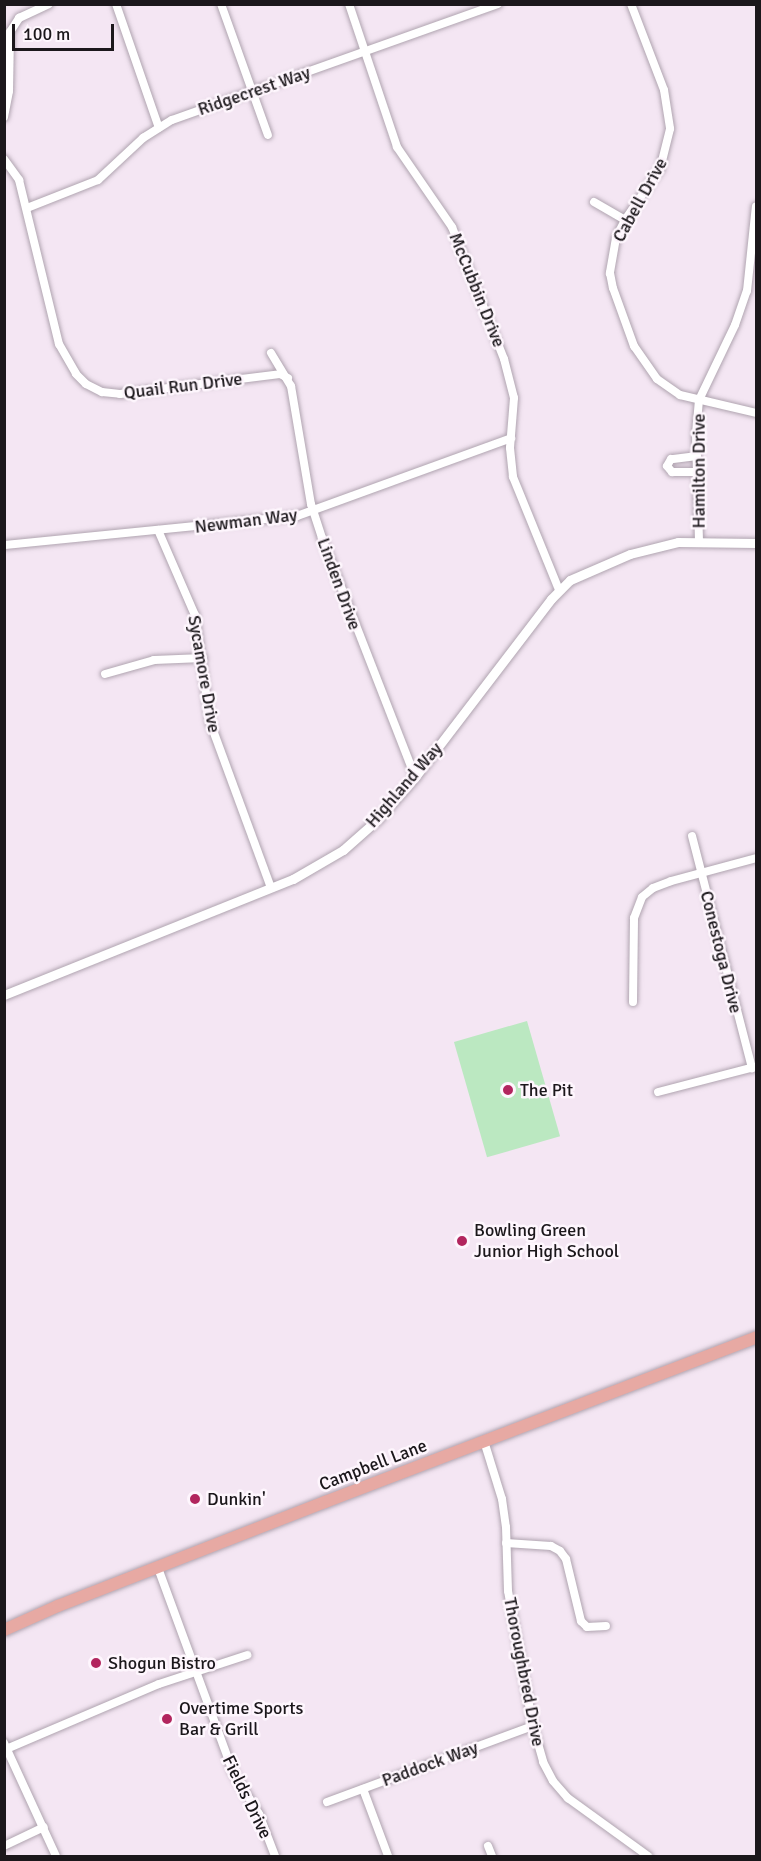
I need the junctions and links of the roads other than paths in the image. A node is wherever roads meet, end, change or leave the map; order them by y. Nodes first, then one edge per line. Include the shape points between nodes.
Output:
1 (49, 4) edge
2 (116, 4) edge
3 (221, 4) edge
4 (349, 4) edge
5 (498, 4) edge
6 (631, 4) edge
7 (6, 39) edge
8 (364, 52) junction
9 (250, 93) junction
10 (4, 117) edge
11 (159, 128) junction
12 (267, 135) dead end
13 (4, 159) edge
14 (594, 202) dead end
15 (756, 206) edge
16 (27, 208) junction
17 (625, 220) junction
18 (271, 352) dead end
19 (289, 379) junction
20 (699, 400) junction
21 (756, 413) edge
22 (511, 438) junction
23 (697, 456) junction
24 (697, 472) junction
25 (313, 512) junction
26 (158, 530) junction
27 (699, 541) junction
28 (756, 543) edge
29 (4, 545) edge
30 (558, 590) junction
31 (203, 658) junction
32 (105, 674) dead end
33 (415, 777) junction
34 (692, 836) dead end
35 (756, 858) edge
36 (701, 874) junction
37 (271, 888) junction
38 (4, 995) edge
39 (633, 1002) dead end
40 (754, 1067) edge
41 (658, 1092) dead end
42 (756, 1337) edge
43 (484, 1441) junction
44 (506, 1543) junction
45 (158, 1568) junction
46 (606, 1626) dead end
47 (4, 1630) edge
48 (247, 1655) dead end
49 (194, 1672) junction
50 (533, 1726) junction
51 (6, 1747) edge
52 (363, 1789) junction
53 (327, 1802) dead end
54 (44, 1827) junction
55 (4, 1846) edge
56 (488, 1846) dead end
57 (643, 1855) edge
58 (56, 1857) edge
59 (275, 1857) edge
60 (388, 1857) edge
61 (492, 1857) edge

1 - 7 street via 19,18
2 - 11 street
3 - 9 street
4 - 8 street, McCubbin Drive
5 - 8 street, Ridgecrest Way
6 - 17 street, Cabell Drive via 664,90 670,129 660,169
7 - 10 street via 9,92
8 - 9 street, Ridgecrest Way
8 - 22 street, McCubbin Drive via 398,147 452,227 504,358 514,398
9 - 11 street, Ridgecrest Way
9 - 12 street
11 - 16 street, Ridgecrest Way via 98,180
13 - 16 street, Quail Run Drive via 19,180
14 - 17 street
15 - 20 street via 747,291
16 - 19 street, Quail Run Drive via 59,344 86,384 102,392 120,394 280,374
17 - 20 street, Cabell Drive via 616,238 610,273 634,346 662,384
18 - 19 street, Linden Drive
19 - 25 street, Linden Drive
20 - 21 street, Cabell Drive
20 - 23 street, Hamilton Drive
22 - 25 street, Newman Way
22 - 30 street, McCubbin Drive via 513,477
23 - 24 street, Hamilton Drive
23 - 24 street via 671,459 668,466 672,472
24 - 27 street, Hamilton Drive
25 - 26 street, Newman Way
25 - 33 street, Linden Drive
26 - 29 street, Newman Way
26 - 31 street, Sycamore Drive via 192,604
27 - 28 street, Highland Way
27 - 30 street, Highland Way via 630,554 580,573
30 - 33 street, Highland Way
31 - 32 street via 154,660
31 - 37 street, Sycamore Drive via 210,722
33 - 37 street, Highland Way via 377,820 343,850 314,869
34 - 36 street, Conestoga Drive
35 - 36 street
36 - 39 street via 671,881 645,894 638,903 634,918
36 - 40 street, Conestoga Drive
37 - 38 street, Highland Way
40 - 41 street
42 - 43 main road, Campbell Lane
43 - 44 street, Thoroughbred Drive via 502,1499
43 - 45 main road, Campbell Lane
44 - 46 street via 551,1546 560,1551 566,1559 581,1621 587,1627
44 - 50 street, Thoroughbred Drive via 508,1592
45 - 47 main road, Campbell Lane
45 - 49 street, Fields Drive
48 - 49 street
49 - 51 street
49 - 59 street, Fields Drive via 233,1772 259,1814
50 - 52 street, Paddock Way
50 - 57 street, Thoroughbred Drive via 543,1762 561,1789
51 - 54 street
52 - 53 street, Paddock Way
52 - 60 street
54 - 55 street
54 - 58 street
56 - 61 street

